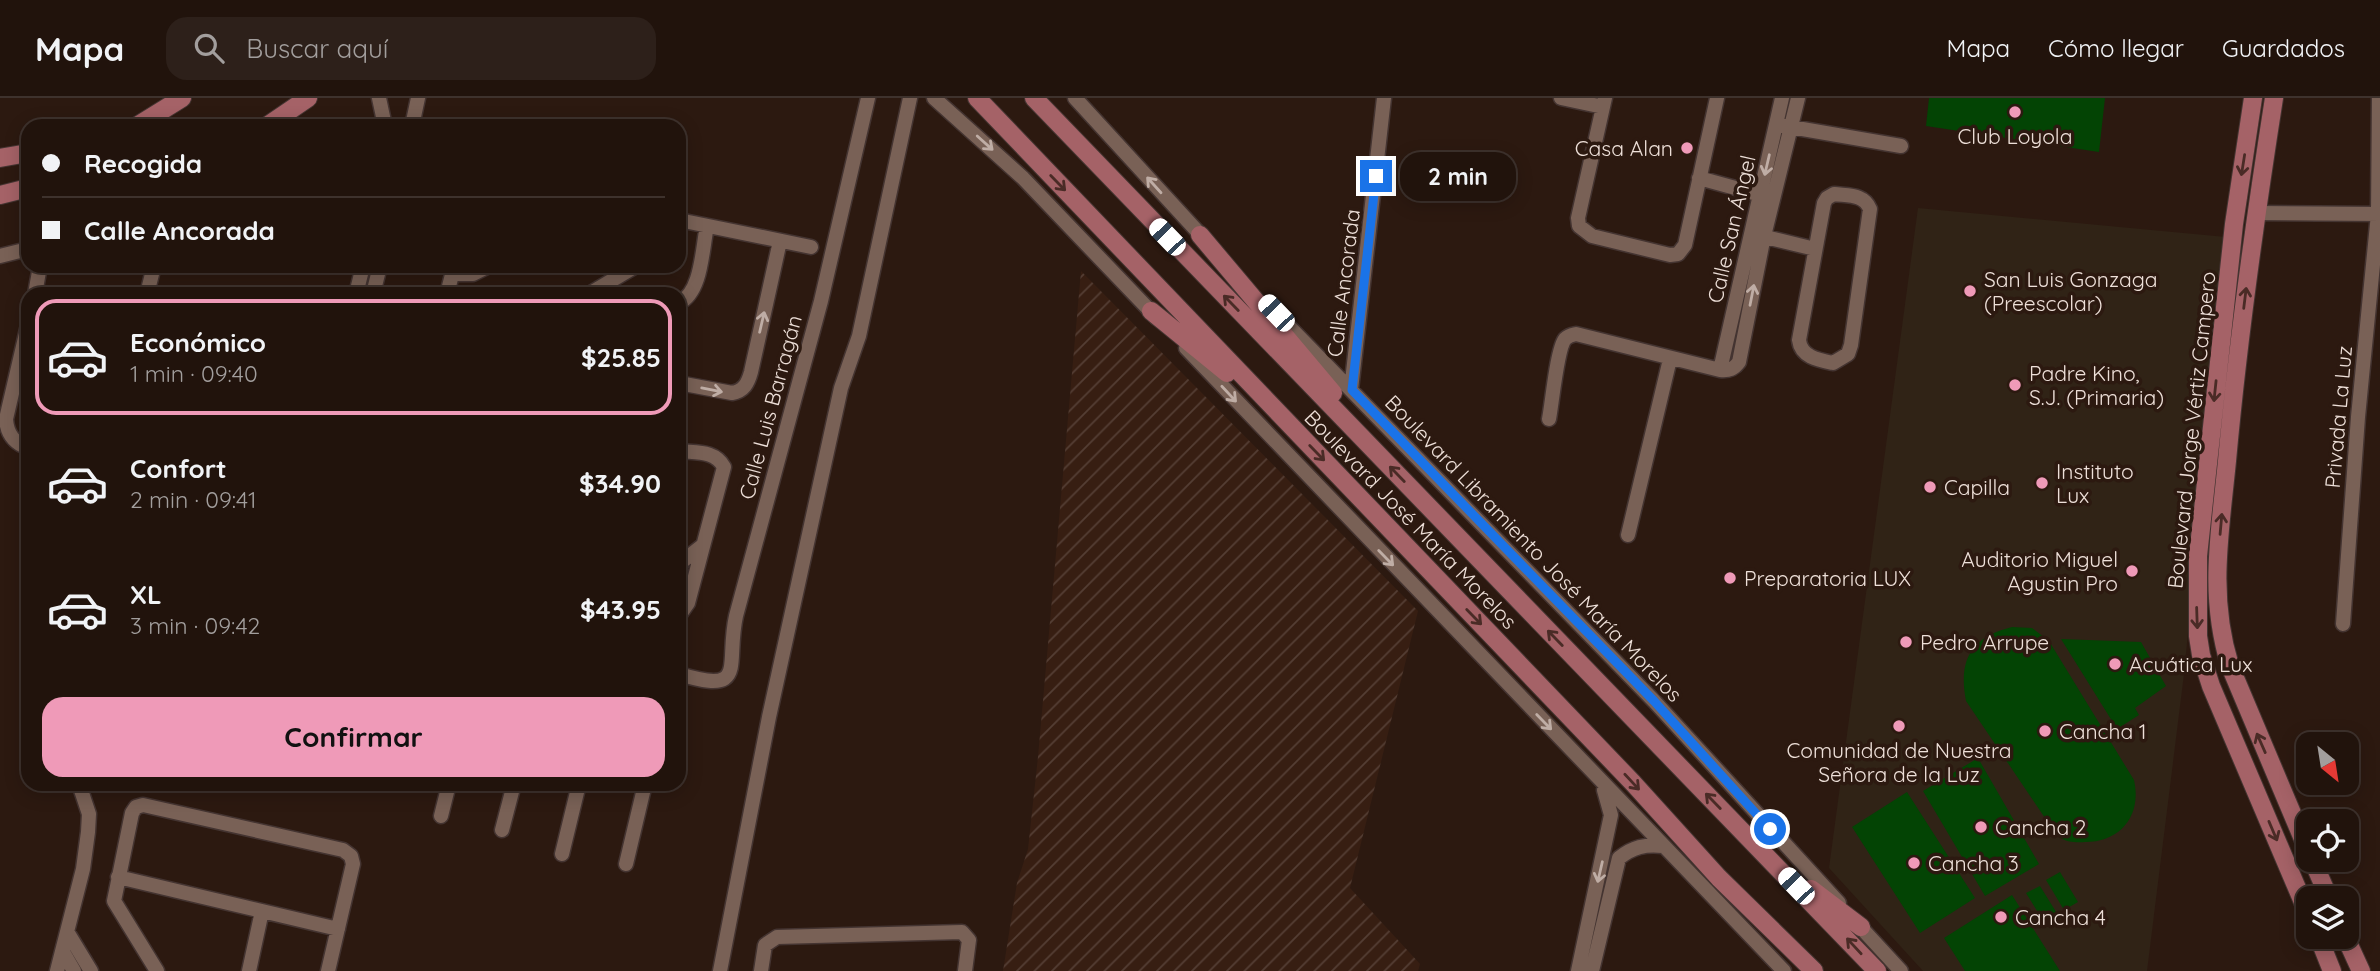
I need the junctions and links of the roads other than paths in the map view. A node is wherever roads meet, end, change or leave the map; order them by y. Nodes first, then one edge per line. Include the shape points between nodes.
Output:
1 (183, 98) edge
2 (308, 98) edge
3 (379, 98) edge
4 (418, 98) edge
5 (868, 98) edge
6 (910, 98) edge
7 (934, 98) edge
8 (977, 98) edge
9 (1034, 98) edge
10 (1075, 98) edge
11 (1384, 98) edge
12 (1562, 98) edge
13 (1717, 98) edge
14 (1782, 98) edge
15 (1798, 98) edge
16 (2253, 98) edge
17 (2274, 98) edge
18 (2379, 98) edge
19 (1604, 103) edge
20 (148, 119) edge
21 (277, 119) edge
22 (384, 119) edge
23 (414, 119) edge
24 (1777, 124) junction
25 (1792, 128) junction
26 (1901, 146) dead end
27 (21, 154) edge
28 (0, 158) edge
29 (1699, 178) junction
30 (21, 190) edge
31 (0, 195) edge
32 (1767, 196) junction
33 (2256, 213) junction
34 (2379, 214) edge
35 (686, 222) edge
36 (707, 226) junction
37 (1200, 235) junction
38 (1758, 235) junction
39 (780, 242) junction
40 (811, 247) dead end
41 (1815, 249) junction
42 (21, 250) edge
43 (0, 256) edge
44 (624, 273) edge
45 (601, 287) edge
46 (686, 300) edge
47 (1151, 311) junction
48 (21, 355) edge
49 (1670, 359) junction
50 (1720, 370) junction
51 (686, 384) edge
52 (1352, 390) junction
53 (1549, 419) dead end
54 (1288, 424) junction
55 (4, 433) edge
56 (1363, 439) junction
57 (21, 444) edge
58 (686, 452) edge
59 (1628, 535) dead end
60 (702, 546) junction
61 (686, 559) edge
62 (686, 608) edge
63 (2343, 624) dead end
64 (686, 676) edge
65 (1601, 782) junction
66 (81, 791) edge
67 (447, 791) edge
68 (511, 791) edge
69 (577, 791) edge
70 (643, 791) edge
71 (441, 816) dead end
72 (2296, 823) edge
73 (502, 830) dead end
74 (1663, 846) junction
75 (1761, 850) junction
76 (562, 854) dead end
77 (626, 864) dead end
78 (118, 877) junction
79 (2296, 886) edge
80 (262, 911) junction
81 (1861, 928) junction
82 (338, 929) junction
83 (68, 933) junction
84 (2323, 949) edge
85 (2351, 949) edge
86 (62, 952) junction
87 (1799, 963) edge
88 (57, 971) edge
89 (74, 971) edge
90 (91, 971) edge
91 (157, 971) edge
92 (249, 971) edge
93 (328, 971) edge
94 (720, 971) edge
95 (761, 971) edge
96 (965, 971) edge
97 (1578, 971) edge
98 (1592, 971) edge
99 (1784, 971) edge
100 (1814, 971) edge
101 (1877, 971) edge
102 (1901, 971) edge
103 (2332, 971) edge
104 (2361, 971) edge

1 - 20 main road
2 - 21 main road
3 - 22 street
4 - 23 street
5 - 64 street, Calle Luis Barragán via 821,301 730,641 731,670 715,683
6 - 94 street via 769,717
7 -> 47 street via 1023,178
8 -> 54 main road, Boulevard José María Morelos
56 -> 9 main road, Boulevard José María Morelos
37 -> 10 street, Boulevard Libramiento José María Morelos
11 - 52 street, Calle Ancorada
12 - 19 street
13 - 29 street
14 - 24 street, Calle San Ángel
15 - 25 street, Calle San Ángel
16 -> 79 main road, Boulevard Jorge Vértiz Campero via 2234,224 2198,556 2196,616 2211,686
17 - 33 main road, Boulevard Jorge Vértiz Campero
18 - 34 street, Privada La Luz
19 - 29 street via 1578,218 1586,233 1678,254 1685,245
24 - 25 street
24 -> 32 street, Calle San Ángel
25 - 26 street
25 - 32 street, Calle San Ángel
27 - 28 main road
29 - 32 street
30 - 31 main road
32 - 38 street, Calle San Ángel
33 - 34 street
72 -> 33 main road, Boulevard Jorge Vértiz Campero via 2230,666 2217,612 2231,411
34 - 63 street, Privada La Luz
35 - 36 street
36 - 39 street
36 - 46 street via 695,286
37 - 52 street, Boulevard Libramiento José María Morelos
37 - 56 main road via 1344,406
38 - 41 street
38 - 50 street, Calle San Ángel
50 -> 38 street, Calle San Ángel via 1739,362
39 - 40 street
51 -> 39 street via 732,393 744,387
41 - 41 street via 1800,348 1804,354 1833,363 1848,354 1851,345 1870,215 1864,200 1834,194 1826,198
42 - 43 street
44 - 45 street
47 - 54 main road
47 -> 65 street
48 - 55 street
49 - 50 street
49 - 53 street via 1570,335 1562,345
49 - 59 street
52 - 81 street, Boulevard Libramiento José María Morelos via 1654,701
54 -> 87 main road, Boulevard José María Morelos
55 - 57 street
75 -> 56 main road, Boulevard José María Morelos
58 - 60 street via 713,455 724,467
60 - 61 street
60 - 62 street
65 - 74 street
65 -> 97 street via 1612,815
66 - 83 street via 89,814 88,832
67 - 71 street
68 - 73 street
69 - 76 street
70 - 77 street
74 - 98 street via 1637,847 1619,858
74 - 99 street
75 - 81 main road
101 -> 75 main road, Boulevard José María Morelos
78 - 80 street
78 - 82 street via 132,813 142,805 343,850 353,864
78 - 91 street via 117,908
80 - 82 street
80 - 92 street
81 - 102 street, Boulevard Libramiento José María Morelos
82 - 93 street
83 - 86 street
83 - 90 street
84 - 103 main road
85 - 104 main road
86 - 88 street
86 - 89 street
87 - 100 main road, Boulevard José María Morelos
95 - 96 street via 765,945 777,937 944,931 968,936

